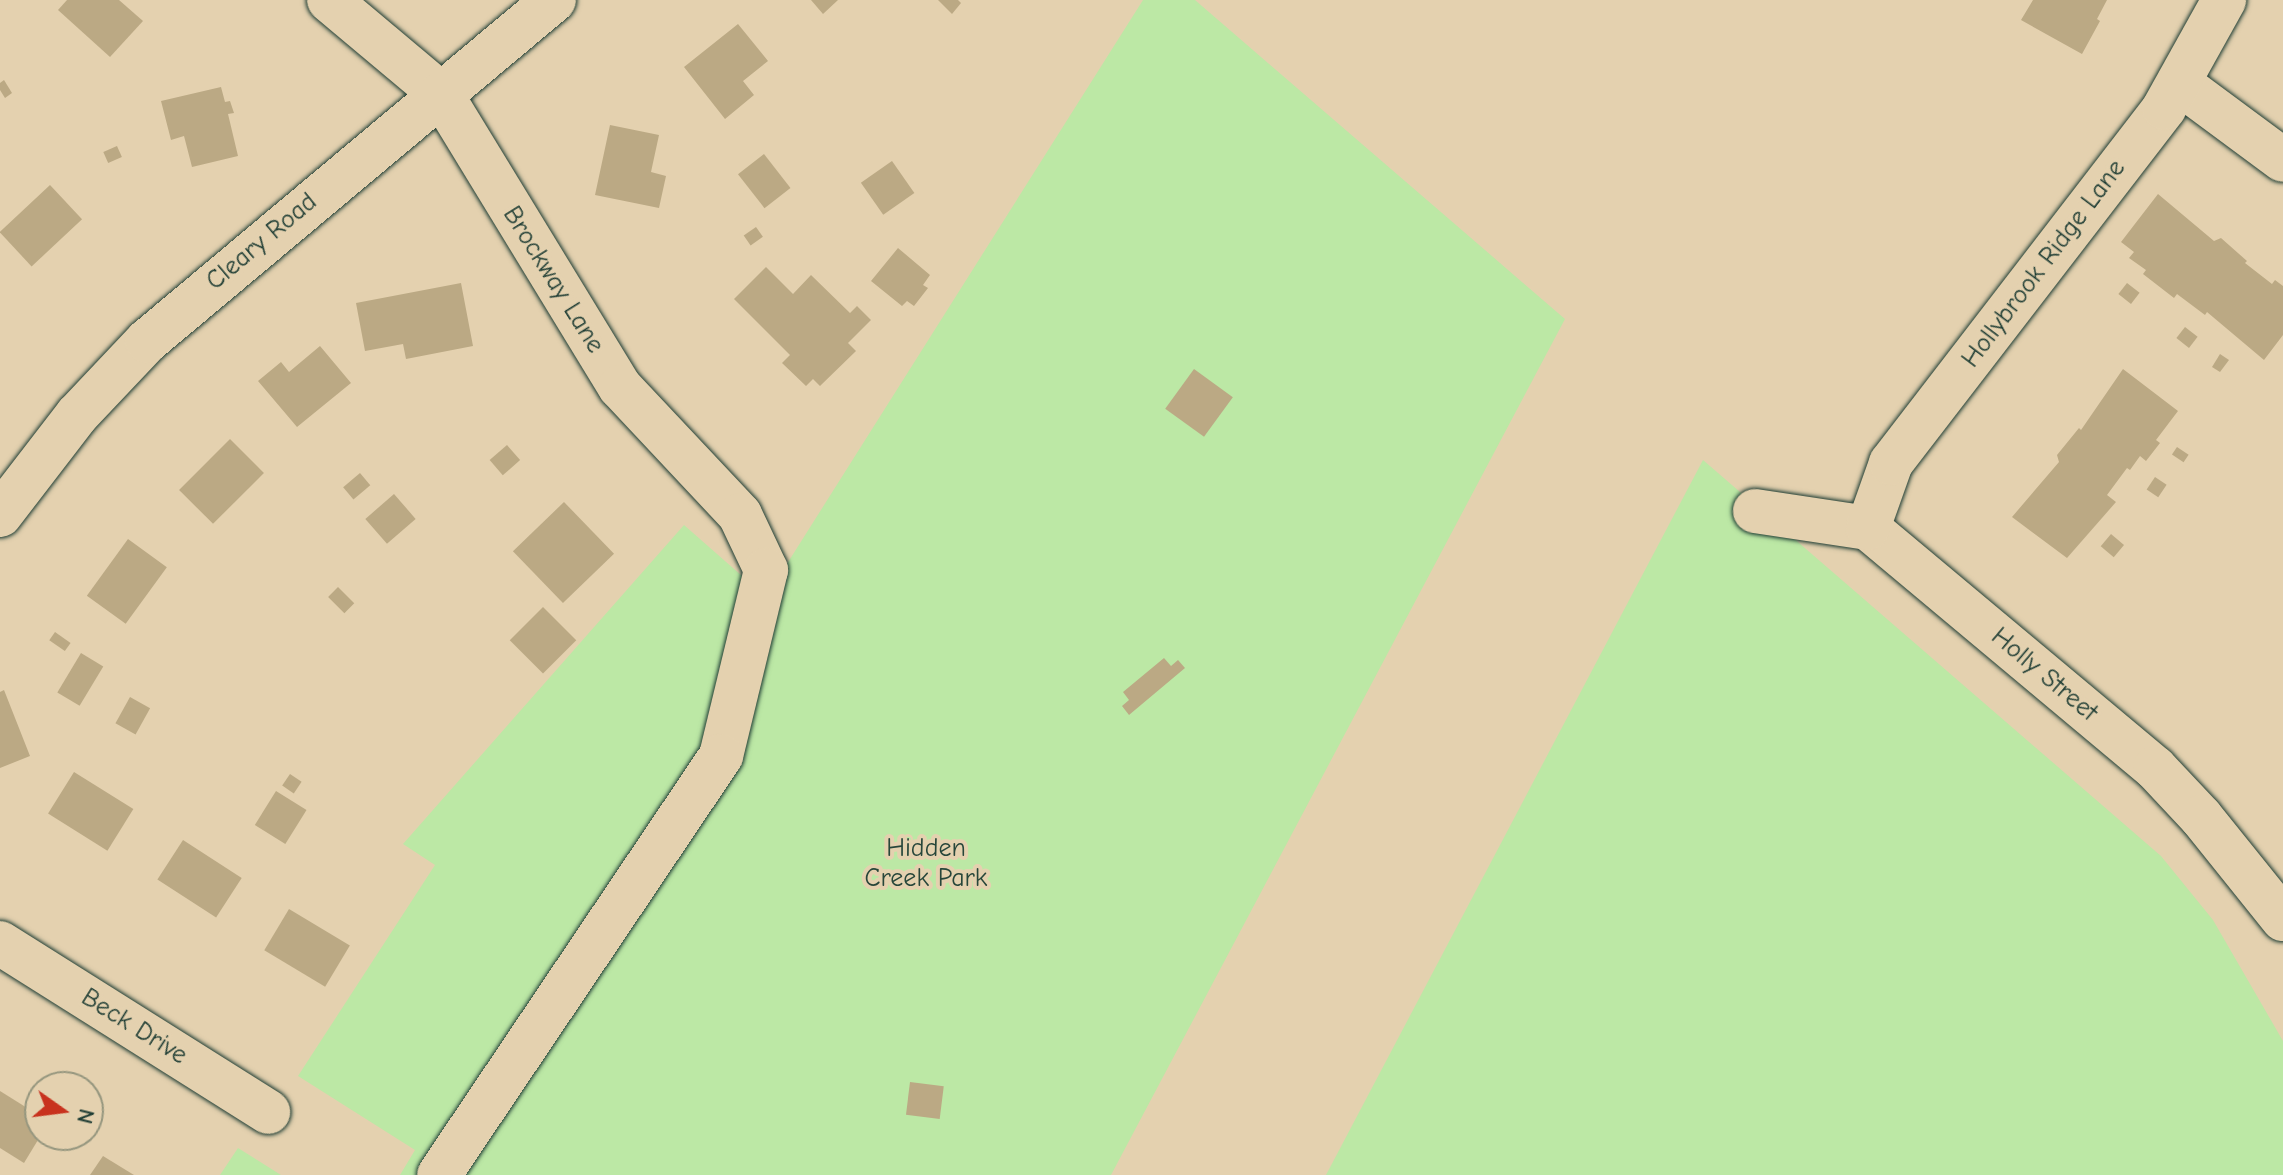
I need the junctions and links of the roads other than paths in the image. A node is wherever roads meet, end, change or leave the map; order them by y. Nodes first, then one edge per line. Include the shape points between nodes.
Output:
1 (329, 0) edge
2 (554, 0) edge
3 (2224, 0) edge
4 (2179, 83) junction
5 (441, 94) junction
6 (2283, 160) edge
7 (1755, 511) dead end
8 (0, 515) edge
9 (1868, 528) junction
10 (2283, 919) edge
11 (0, 943) edge
12 (268, 1112) dead end
13 (439, 1175) edge

1 - 5 street, Brockway Lane
2 - 5 street, Cleary Road
3 - 4 street, Hollybrook Ridge Lane
4 - 6 street
4 - 9 street, Hollybrook Ridge Lane via 1891,463
5 - 8 street, Cleary Road via 147,341 77,415
5 - 13 street, Brockway Lane via 620,387 740,515 766,570 721,756
7 - 9 street
9 - 10 street, Holly Street via 2155,768
11 - 12 street, Beck Drive

